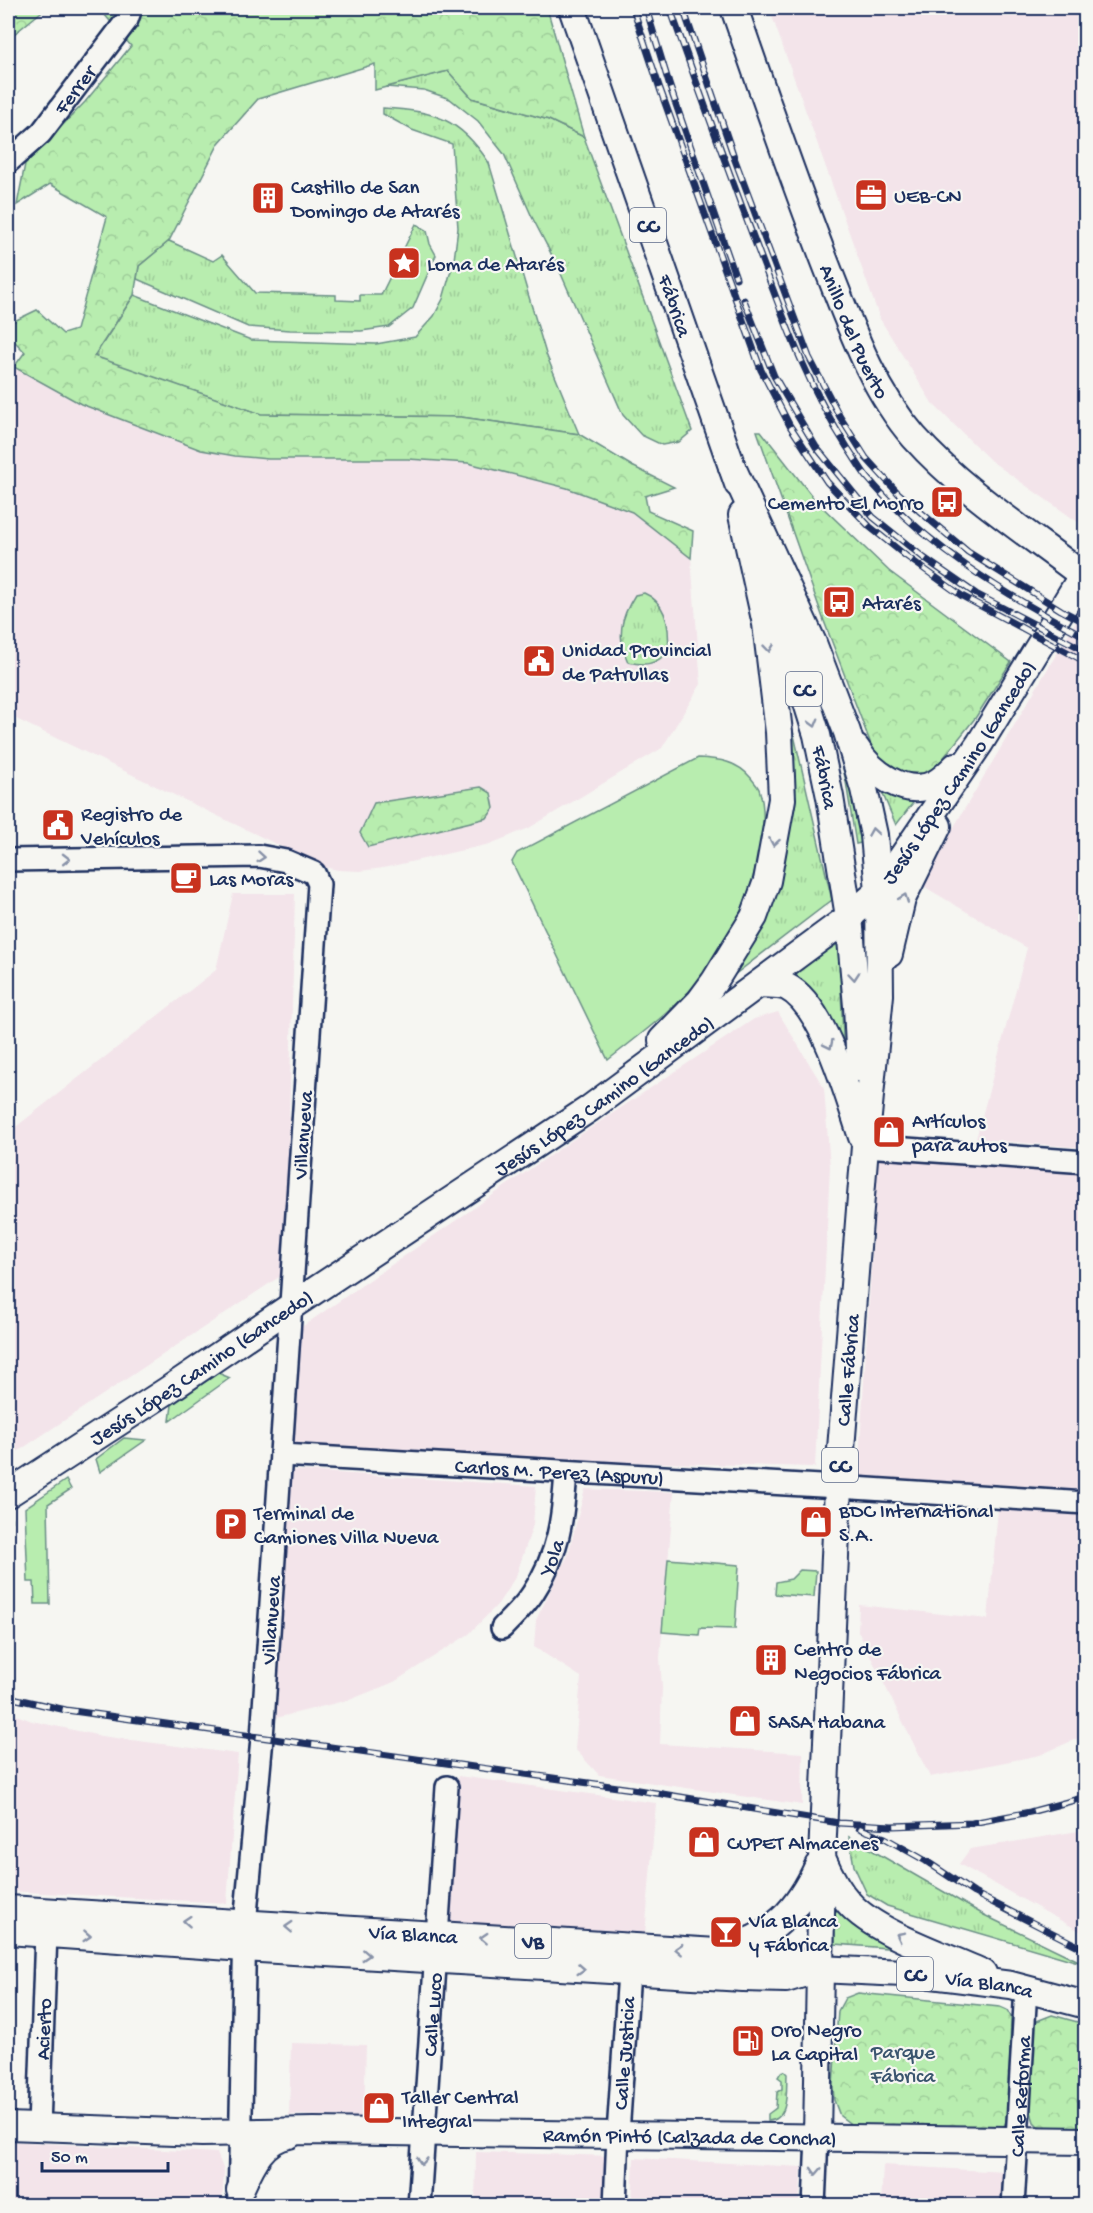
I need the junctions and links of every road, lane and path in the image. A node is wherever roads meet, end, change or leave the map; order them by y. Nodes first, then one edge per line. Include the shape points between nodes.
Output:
1 (131, 8) edge
2 (572, 8) edge
3 (734, 8) edge
4 (8, 162) edge
5 (732, 467) junction
6 (1084, 577) edge
7 (847, 732) junction
8 (980, 743) junction
9 (8, 860) edge
10 (879, 891) junction
11 (849, 917) junction
12 (759, 984) junction
13 (880, 995) junction
14 (589, 1109) junction
15 (865, 1146) junction
16 (1086, 1162) edge
17 (290, 1307) junction
18 (281, 1455) junction
19 (566, 1472) junction
20 (838, 1486) junction
21 (8, 1494) edge
22 (1086, 1503) edge
23 (502, 1629) dead end
24 (447, 1787) dead end
25 (822, 1858) junction
26 (8, 1909) edge
27 (8, 1931) edge
28 (46, 1933) junction
29 (245, 1936) junction
30 (436, 1947) junction
31 (709, 1951) junction
32 (819, 1969) junction
33 (629, 1972) junction
34 (768, 1979) junction
35 (1019, 1987) junction
36 (1086, 2005) edge
37 (818, 2035) junction
38 (8, 2126) edge
39 (39, 2127) junction
40 (305, 2132) junction
41 (423, 2133) junction
42 (240, 2134) junction
43 (618, 2134) junction
44 (817, 2137) junction
45 (1018, 2139) junction
46 (1086, 2141) edge
47 (239, 2198) edge
48 (419, 2205) edge
49 (615, 2205) edge
50 (814, 2205) edge
51 (1013, 2205) edge

1 - 4 street, Ferrer via 127,20 41,133
2 - 5 main road, Fábrica / CC
3 - 6 main road, Anillo del Puerto via 819,249 878,385 932,457
5 - 7 main road, Fábrica / CC via 813,643
5 -> 11 main road, Fábrica / CC via 817,735
5 -> 14 main road via 766,624 779,732 782,799 767,881 754,916 700,1001
6 - 8 main road, Jesús López Camino (Gancedo)
7 - 8 main road via 873,771 916,788 934,784
10 -> 7 main road, Fábrica / CC via 874,836
8 - 10 main road, Jesús López Camino (Gancedo)
13 -> 8 main road via 902,899
9 -> 17 street, Villanueva via 259,856 286,861 314,873 319,899
10 - 11 main road, Jesús López Camino (Gancedo)
10 - 13 main road, Calle Fábrica / CC
11 - 12 main road, Jesús López Camino (Gancedo)
11 -> 15 main road, Calle Fábrica / CC
12 - 14 main road, Jesús López Camino (Gancedo)
12 -> 15 main road via 784,986 806,1003 833,1052
13 - 15 main road, Calle Fábrica / CC
14 - 17 main road, Jesús López Camino (Gancedo)
15 - 16 street
15 - 20 main road, Calle Fábrica / CC
17 - 18 street, Villanueva
17 - 21 main road, Jesús López Camino (Gancedo)
18 - 19 street, Carlos M. Perez (Aspuru)
18 - 29 street, Villanueva
19 - 20 street, Carlos M. Perez (Aspuru)
19 - 23 street, Yola via 556,1551 533,1594
20 - 22 street, Carlos M. Perez (Aspuru)
20 - 25 main road, Calle Fábrica / CC
24 - 30 street, Calle Luco
25 - 31 main road via 799,1902 775,1926 743,1944
25 - 32 main road, Calle Fábrica / CC
35 -> 25 main road via 907,1940 861,1915 833,1883
29 -> 26 main road, Vía Blanca / VB
27 - 28 main road, Vía Blanca / VB
28 -> 29 main road, Vía Blanca / VB
28 - 39 street, Acierto
29 - 30 main road, Vía Blanca / VB
29 - 42 street, Villanueva
31 -> 30 main road, Vía Blanca / VB
30 -> 33 main road, Vía Blanca / VB
30 - 41 street, Calle Luco
31 - 32 main road, Vía Blanca / VB via 783,1956
32 - 34 main road, Vía Blanca / VB via 786,1979
32 - 35 main road, Vía Blanca / CC via 924,1974
32 - 37 main road, Calle Fábrica
33 - 34 main road, Vía Blanca / VB
33 - 43 street, Calle Justicia
34 - 37 main road via 797,1995
35 - 36 main road, Vía Blanca / CC
35 - 45 street, Calle Reforma
37 - 44 main road, Calle Fábrica
38 - 39 main road, Ramón Pintó (Calzada de Concha)
39 - 42 main road, Ramón Pintó (Calzada de Concha)
40 - 41 main road, Ramón Pintó (Calzada de Concha)
40 - 42 main road, Ramón Pintó (Calzada de Concha)
40 - 47 main road via 284,2136 264,2147 253,2162
41 - 43 main road, Ramón Pintó (Calzada de Concha)
41 -> 48 street, Calle Luco
42 - 47 street, Villanueva
43 - 44 main road, Ramón Pintó (Calzada de Concha)
43 - 49 street, Calle Justicia
44 - 45 main road, Ramón Pintó (Calzada de Concha)
44 -> 50 street, Calle Fábrica
45 - 46 main road, Ramón Pintó (Calzada de Concha)
45 - 51 street, Calle Reforma

